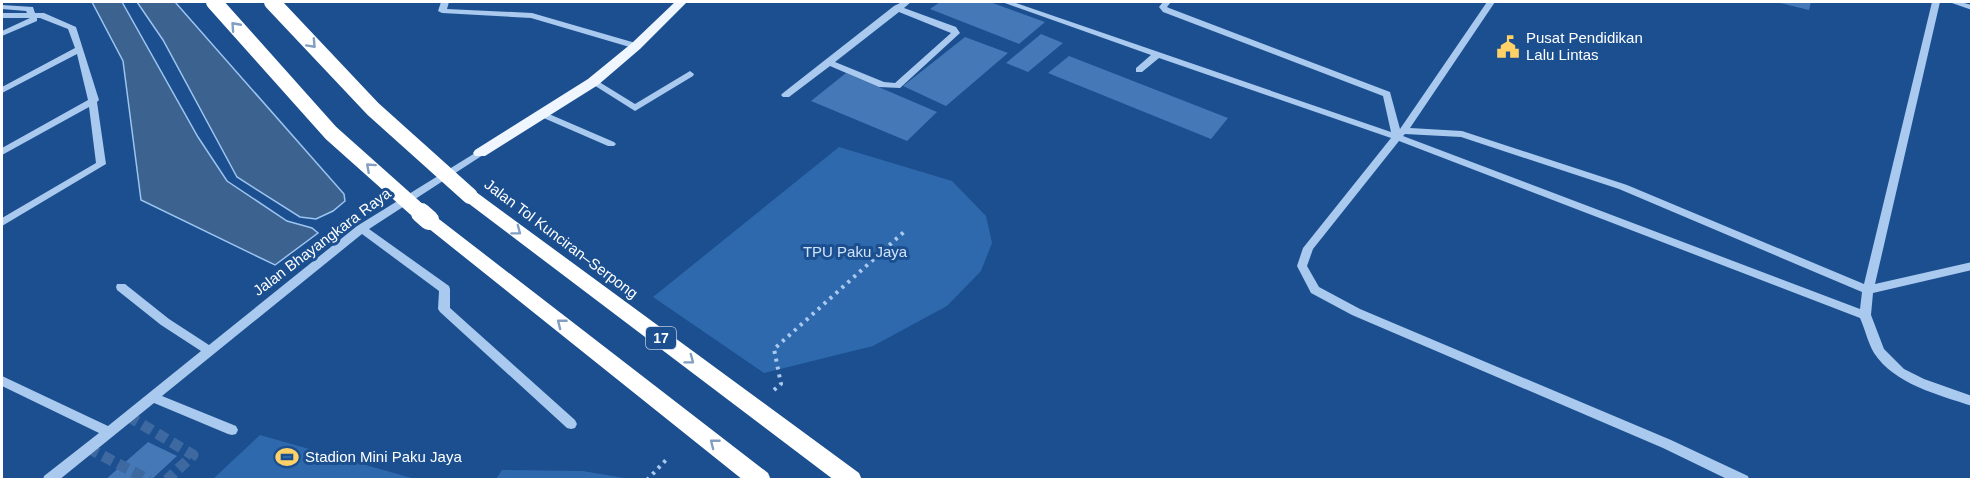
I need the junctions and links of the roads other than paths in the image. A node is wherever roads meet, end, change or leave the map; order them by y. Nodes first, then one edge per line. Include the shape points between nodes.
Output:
1 (214, 2) edge
2 (272, 2) edge
3 (445, 2) edge
4 (681, 2) edge
5 (907, 2) edge
6 (1006, 2) edge
7 (1167, 2) edge
8 (1491, 2) edge
9 (1936, 2) edge
10 (1953, 2) edge
11 (2, 7) edge
12 (897, 8) junction
13 (1971, 8) edge
14 (31, 14) junction
15 (41, 15) junction
16 (2, 16) edge
17 (2, 34) edge
18 (636, 46) junction
19 (80, 49) junction
20 (1157, 55) junction
21 (828, 62) junction
22 (1139, 70) dead end
23 (690, 74) dead end
24 (593, 82) junction
25 (2, 90) edge
26 (786, 95) dead end
27 (94, 100) junction
28 (542, 114) junction
29 (1400, 134) junction
30 (611, 144) dead end
31 (2, 152) edge
32 (480, 153) joint
33 (2, 222) edge
34 (361, 229) junction
35 (1971, 266) edge
36 (121, 287) dead end
37 (1868, 290) junction
38 (1865, 315) junction
39 (209, 351) junction
40 (2, 381) edge
41 (152, 397) junction
42 (1971, 401) edge
43 (571, 424) dead end
44 (232, 430) dead end
45 (109, 432) junction
46 (49, 480) edge
47 (760, 480) edge
48 (851, 480) edge
49 (1743, 480) edge

47 -> 1 highway, bridge via 429,220 331,133
2 -> 48 highway, Jalan Tol Kunciran–Serpong / 17, bridge via 373,109 470,196
3 - 18 street via 442,11 532,16
4 - 18 main road, Jalan Bhayangkara Raya
5 - 12 street
6 - 20 street
7 - 29 street via 1163,7 1166,10 1384,91
8 - 29 street
9 - 37 street
10 - 13 street
11 - 14 street via 30,9
12 - 21 street
12 - 21 street via 956,33 897,86 882,85
14 - 15 street
14 - 16 street
15 - 17 street
15 - 19 street via 72,27
18 - 24 main road, Jalan Bhayangkara Raya
19 - 25 street
19 - 27 street
20 - 22 street
20 - 29 street
21 - 26 street
23 - 24 street via 635,108
24 - 28 main road, Jalan Bhayangkara Raya
27 - 31 street
27 - 33 street via 101,164
28 - 30 street
28 - 32 main road, Jalan Bhayangkara Raya
29 - 37 street via 1462,134 1623,187
29 - 38 street
29 - 49 street via 1308,248 1302,266 1315,290 1356,312 1668,444
32 - 34 street, Jalan Bhayangkara Raya
34 - 39 street, Jalan Bhayangkara Raya
34 - 43 street via 445,289 444,309
35 - 37 street
36 - 39 street
37 - 38 street
38 - 42 street via 1879,351 1900,372
39 - 41 street, Jalan Bhayangkara Raya
40 - 45 street
41 - 44 street
41 - 45 street, Jalan Bhayangkara Raya
45 - 46 street, Jalan Bhayangkara Raya

